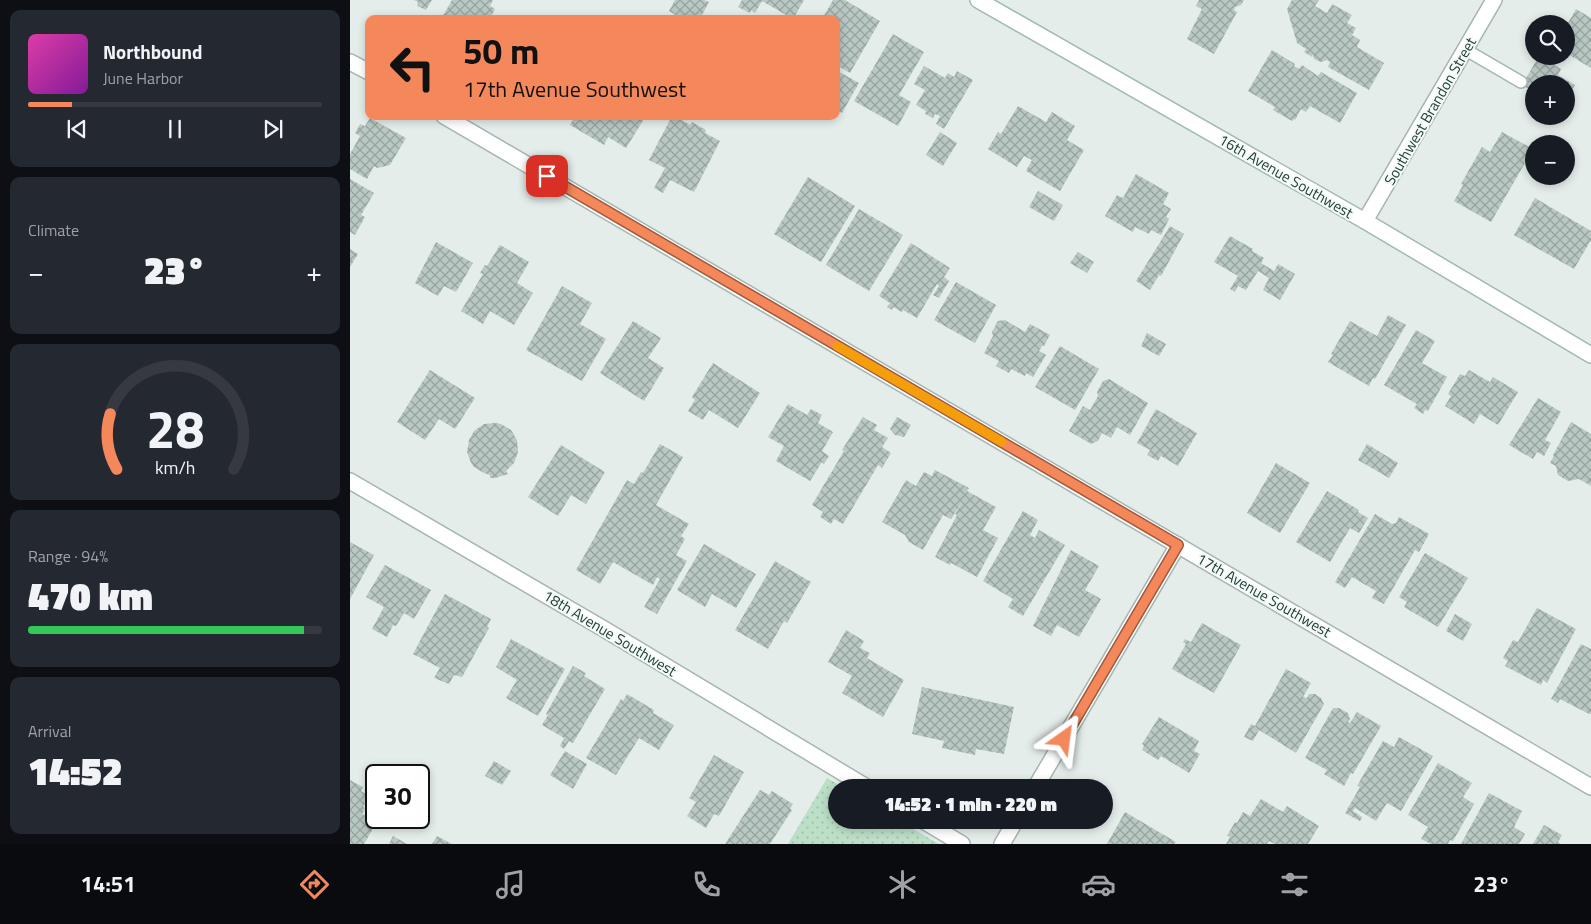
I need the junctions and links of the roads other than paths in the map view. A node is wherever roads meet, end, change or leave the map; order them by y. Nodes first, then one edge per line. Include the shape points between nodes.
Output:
1 (978, 0) edge
2 (1494, 0) edge
3 (1466, 50) junction
4 (350, 62) edge
5 (365, 70) edge
6 (1521, 82) dead end
7 (451, 120) edge
8 (1365, 221) junction
9 (1591, 355) edge
10 (350, 481) edge
11 (1178, 545) junction
12 (853, 779) edge
13 (1040, 779) edge
14 (1591, 786) edge
15 (937, 829) edge
16 (1011, 829) edge
17 (962, 844) edge
18 (1002, 844) edge

1 - 8 street, 16th Avenue Southwest
2 - 3 street, Southwest Brandon Street
3 - 6 lane
3 - 8 street, Southwest Brandon Street
4 - 5 street
7 - 11 street, 17th Avenue Southwest
8 - 9 street, 16th Avenue Southwest
10 - 12 street, 18th Avenue Southwest
11 - 13 street
11 - 14 street, 17th Avenue Southwest
15 - 17 street
16 - 18 street

